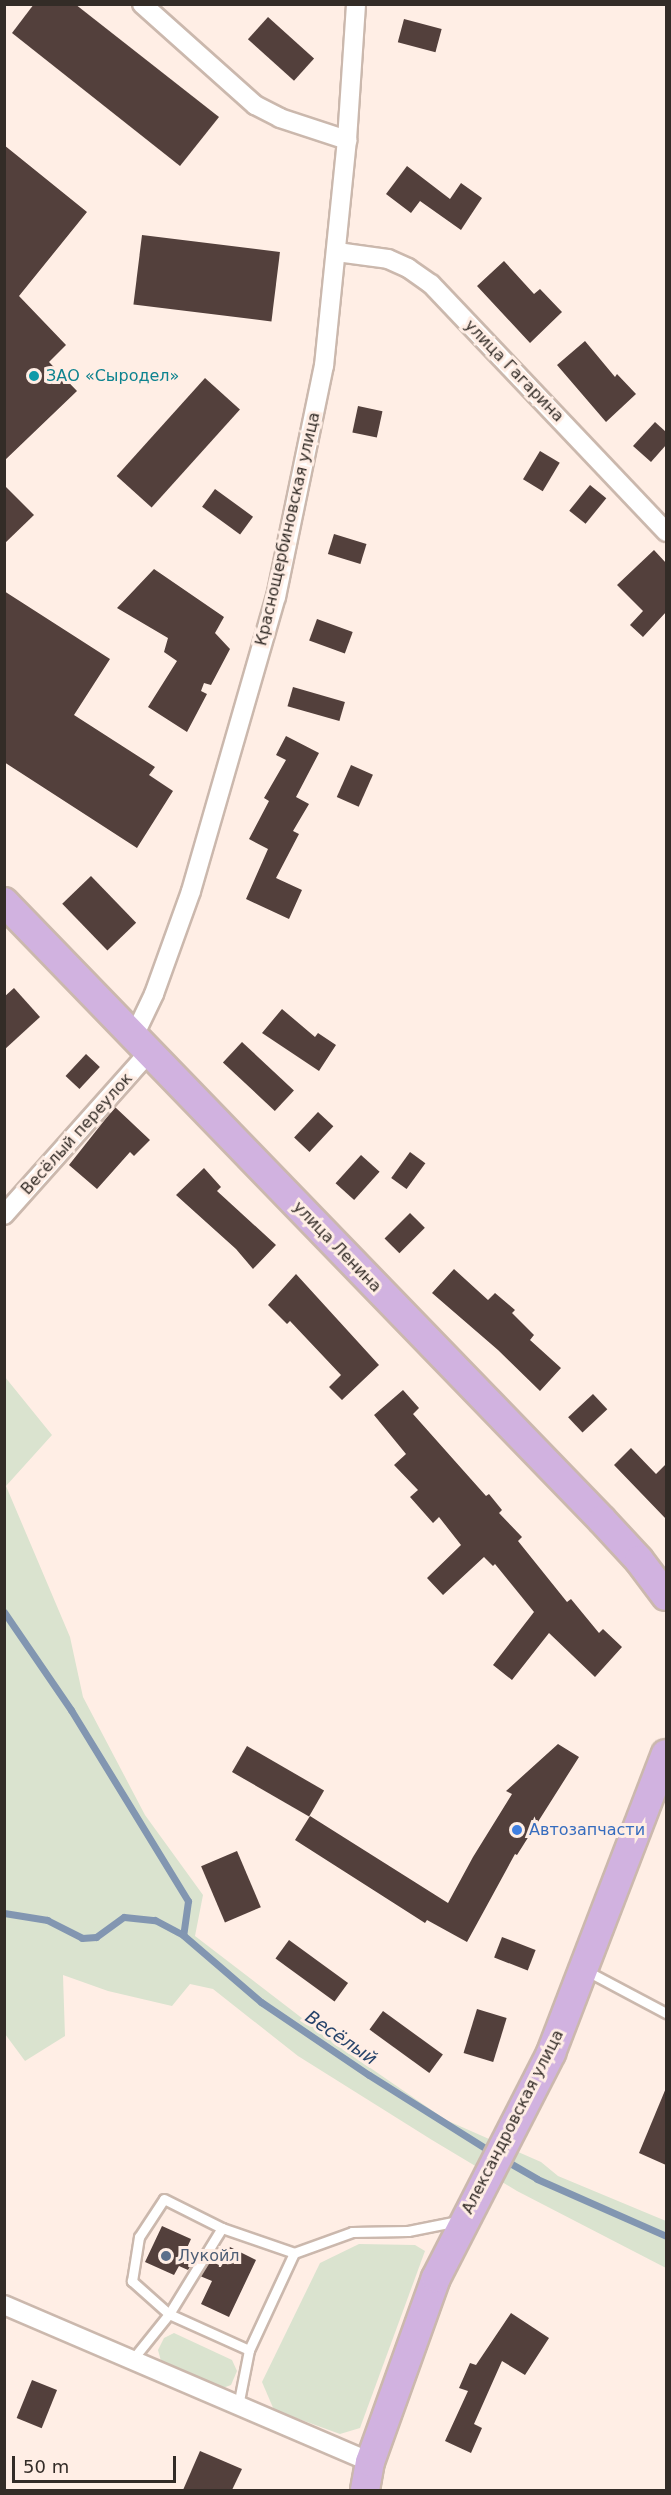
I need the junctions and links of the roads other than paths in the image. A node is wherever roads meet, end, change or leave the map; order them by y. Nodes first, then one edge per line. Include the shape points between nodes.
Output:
1 (142, 4) edge
2 (356, 4) edge
3 (347, 140) junction
4 (337, 252) junction
5 (666, 532) edge
6 (4, 902) edge
7 (142, 1044) junction
8 (4, 1215) edge
9 (639, 1560) junction
10 (666, 1569) edge
11 (666, 1596) edge
12 (666, 1754) edge
13 (583, 1969) junction
14 (666, 2013) edge
15 (464, 2220) junction
16 (222, 2228) junction
17 (294, 2253) junction
18 (4, 2305) edge
19 (169, 2314) junction
20 (249, 2350) junction
21 (132, 2360) junction
22 (238, 2406) junction
23 (370, 2462) junction
24 (365, 2490) edge

1 - 3 street via 255,105 280,118
2 - 3 street, Краснощербиновская улица
3 - 4 street, Краснощербиновская улица
4 - 5 street, улица Гагарина via 388,259 431,284
4 - 7 street, Краснощербиновская улица via 324,366 276,597 191,891 147,1014
6 - 7 main road, улица Ленина
7 - 8 street, Весёлый переулок
7 - 9 main road, улица Ленина
9 - 10 street
9 - 11 main road, улица Ленина
12 - 13 main road, Александровская улица
13 - 14 lane
13 - 15 main road, Александровская улица via 551,2053
15 - 17 lane via 408,2231 352,2232
15 - 23 main road, Александровская улица via 436,2278
16 - 17 lane
16 - 19 lane
16 - 19 lane via 164,2199 139,2237 132,2281
17 - 20 lane
18 - 21 street
19 - 20 lane
19 - 21 lane
20 - 22 lane
21 - 22 street
22 - 23 street
23 - 24 main road, Александровская улица

